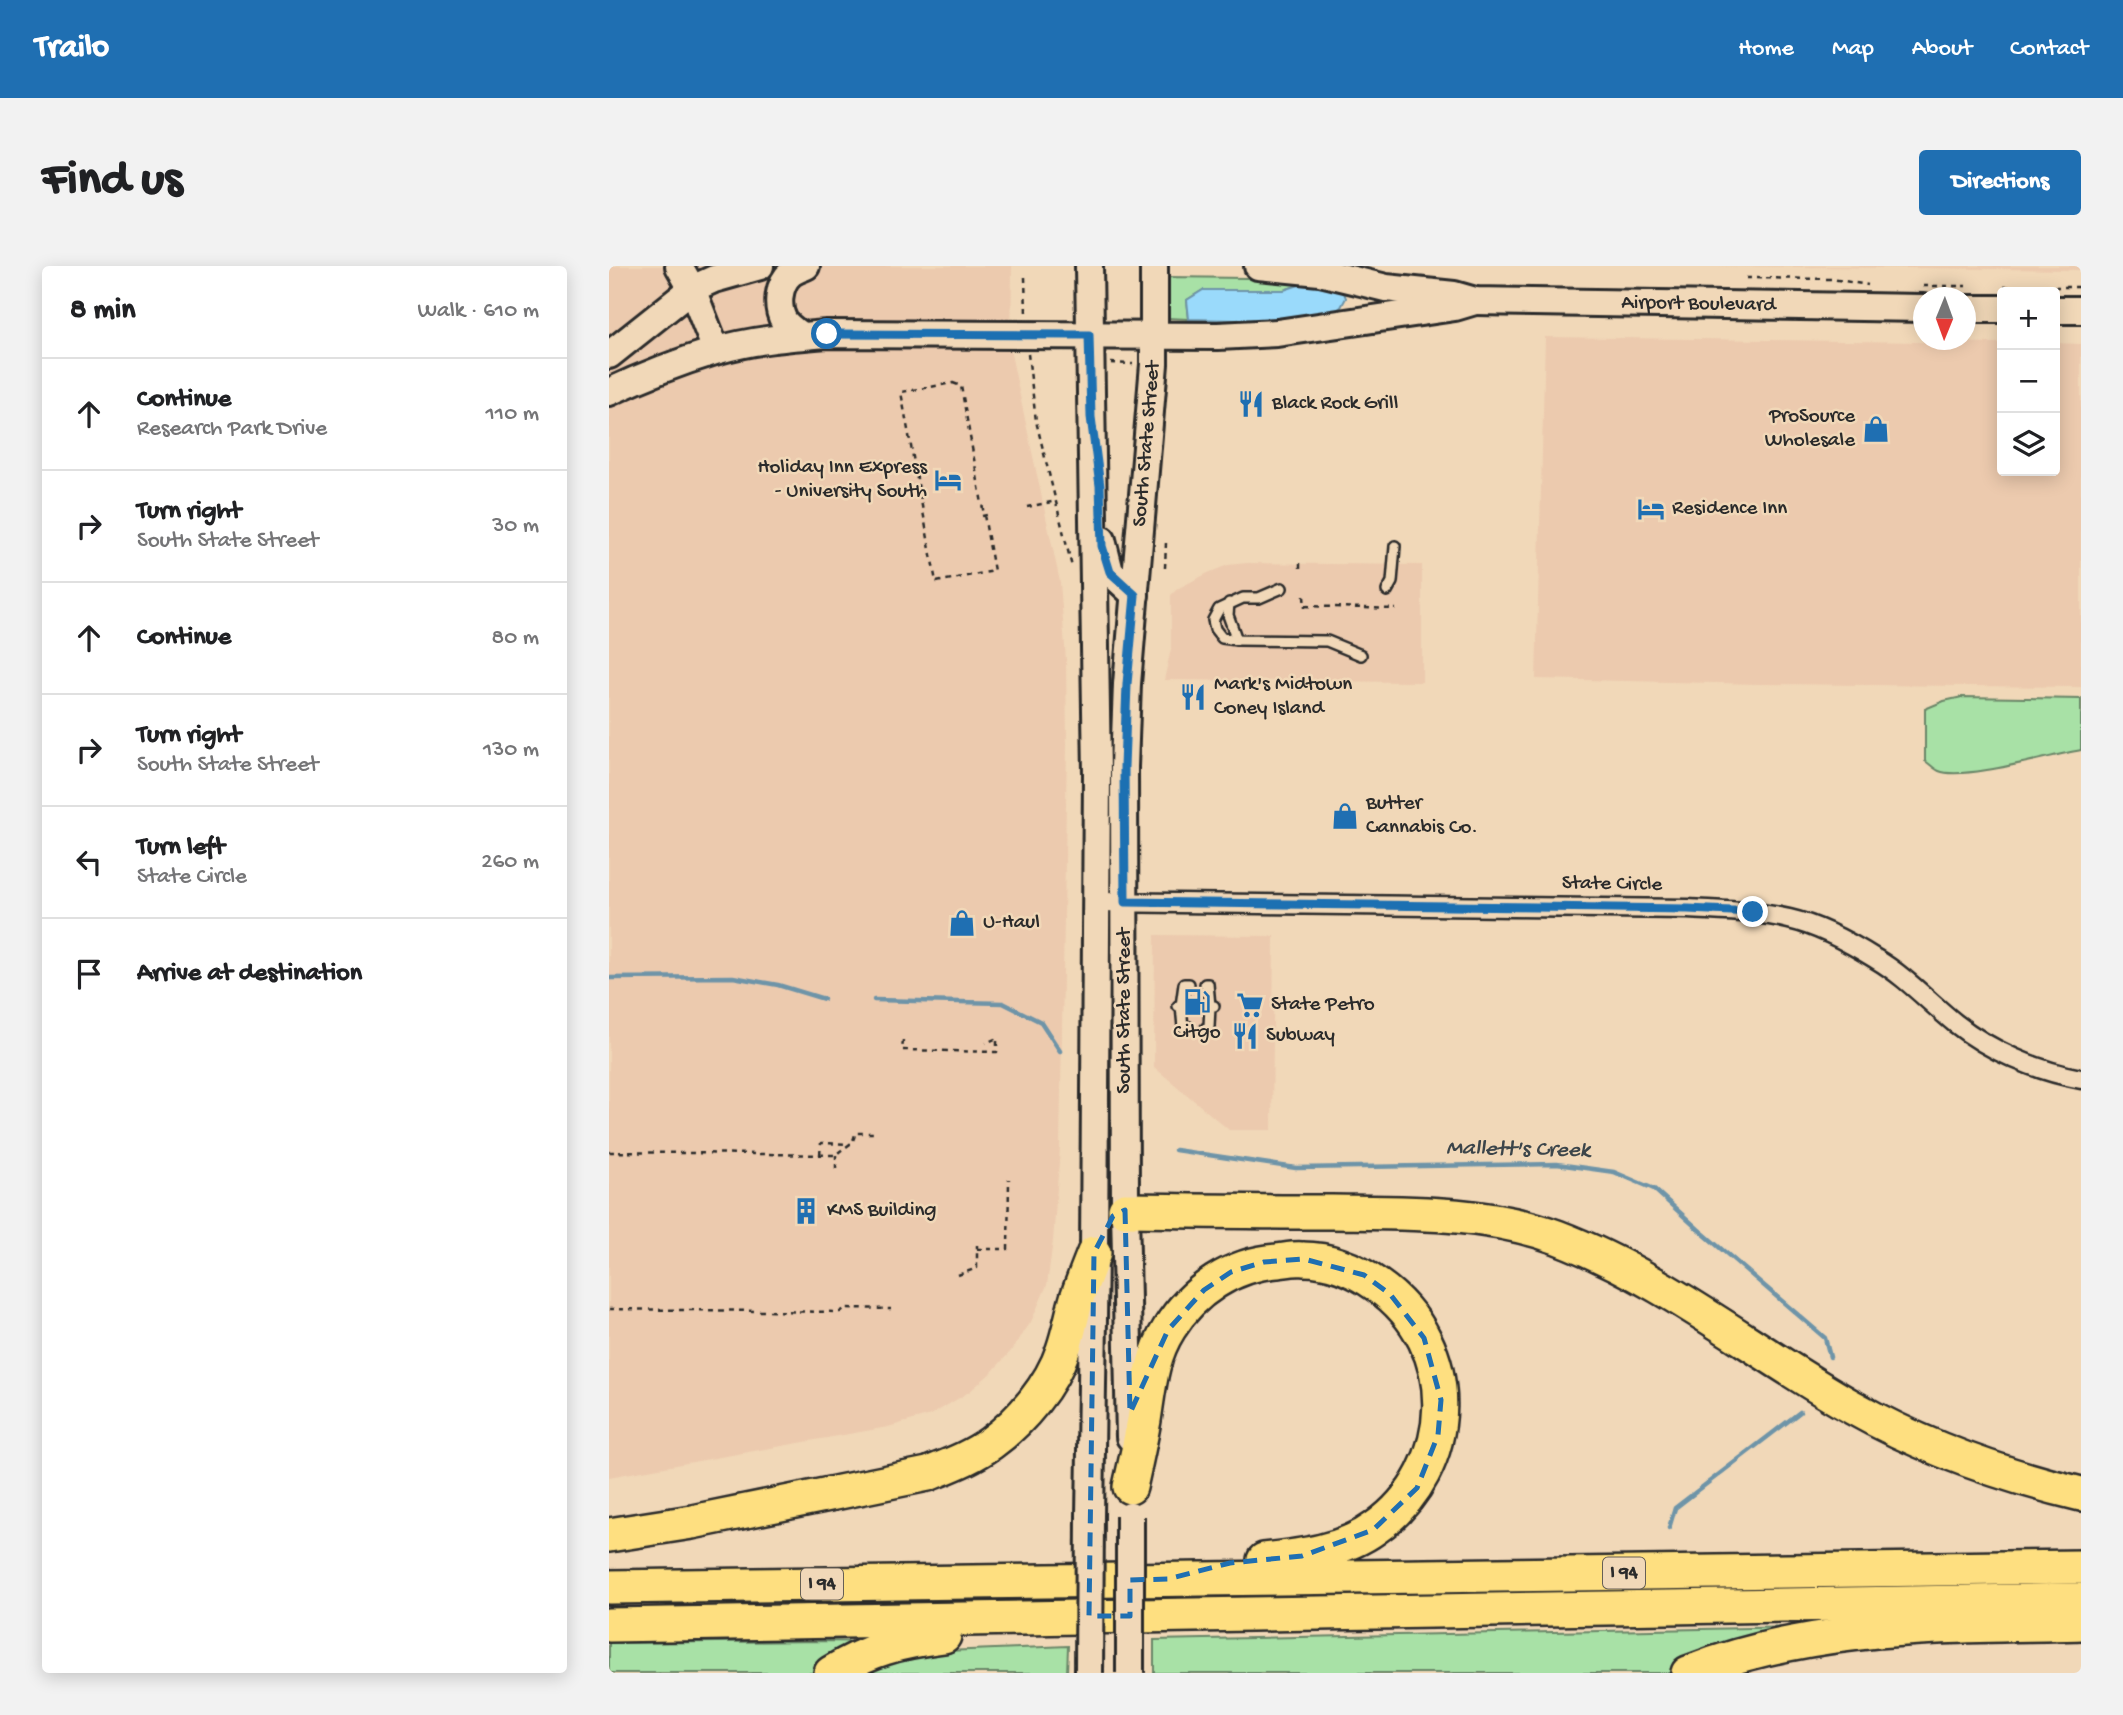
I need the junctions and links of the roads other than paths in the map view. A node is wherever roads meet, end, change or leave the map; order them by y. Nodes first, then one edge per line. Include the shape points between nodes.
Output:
1 (760, 266) edge
2 (806, 266) edge
3 (1089, 266) edge
4 (1154, 266) edge
5 (1258, 266) edge
6 (686, 278) edge
7 (1347, 279) junction
8 (1913, 297) edge
9 (1976, 298) edge
10 (1997, 298) edge
11 (1475, 301) junction
12 (2060, 310) edge
13 (2081, 310) edge
14 (1277, 333) junction
15 (1089, 335) junction
16 (1154, 335) junction
17 (801, 336) junction
18 (716, 350) junction
19 (609, 355) edge
20 (609, 392) edge
21 (1091, 417) junction
22 (1395, 546) dead end
23 (1282, 588) dead end
24 (1387, 591) dead end
25 (1135, 595) junction
26 (1230, 603) junction
27 (1237, 640) junction
28 (1361, 655) dead end
29 (1096, 902) junction
30 (1125, 902) junction
31 (1123, 971) junction
32 (1095, 972) junction
33 (1189, 984) dead end
34 (1205, 984) dead end
35 (1189, 1027) dead end
36 (1206, 1028) dead end
37 (2081, 1079) edge
38 (1125, 1210) junction
39 (1094, 1252) junction
40 (2081, 1494) edge
41 (1130, 1502) junction
42 (609, 1535) edge
43 (2081, 1567) edge
44 (1168, 1579) junction
45 (609, 1587) edge
46 (2081, 1601) edge
47 (1513, 1609) junction
48 (2081, 1623) edge
49 (609, 1625) edge
50 (831, 1673) edge
51 (1089, 1673) edge
52 (1130, 1673) edge
53 (1688, 1673) edge

1 - 6 main road via 714,279
2 - 17 main road via 782,283 779,299 785,323
3 - 15 main road, South State Street
4 - 16 main road, South State Street
5 - 7 main road, Airport Boulevard
6 - 18 main road
6 - 19 main road
7 - 11 main road, Airport Boulevard
7 - 14 main road via 1357,292 1353,310 1296,322
8 - 11 main road, Airport Boulevard
9 - 10 main road
11 - 14 main road, Airport Boulevard
12 - 13 main road
14 - 16 main road, Airport Boulevard
15 - 16 main road, Airport Boulevard
15 - 17 main road, Airport Boulevard
15 - 21 main road, South State Street
16 - 25 main road, South State Street
17 - 18 main road, Airport Boulevard
18 - 20 main road, Airport Boulevard
21 - 25 main road via 1102,546 1110,572
21 - 29 main road, South State Street
22 - 24 lane
23 - 26 lane
25 - 30 main road, South State Street via 1127,684
26 - 27 lane via 1228,615
26 - 27 lane via 1219,609 1213,620 1222,638
27 - 28 lane via 1327,641
29 - 30 street, State Circle
29 - 32 main road, South State Street
30 - 31 main road, South State Street
30 - 37 street, State Circle via 1688,909 1791,919 1828,932 1880,961 1979,1040 2022,1061
31 - 32 street
31 - 38 main road, South State Street
32 - 39 main road, South State Street
33 - 35 lane via 1184,984 1182,1006 1183,1027
34 - 36 lane via 1209,984 1210,1006
38 - 39 main road via 1113,1216
38 - 40 highway via 1455,1215 1555,1237 1618,1264 1677,1297 1855,1409 1913,1438 1973,1463
38 - 41 main road, South State Street
39 - 42 highway via 1062,1353 1050,1376 1037,1398 991,1444 928,1474
39 - 51 main road, South State Street, bridge
41 - 44 highway via 1155,1357 1183,1310 1231,1272 1264,1262 1304,1259 1337,1264 1391,1294 1424,1338 1441,1400 1438,1435 1417,1488 1395,1513 1346,1543 1302,1556 1230,1563
41 - 52 main road, South State Street, bridge
43 - 44 highway, I 94
44 - 45 highway, I 94
46 - 47 highway, I 94
47 - 49 highway, I 94
47 - 50 highway via 1426,1621 965,1633 887,1646
48 - 53 highway via 1829,1636 1790,1642

